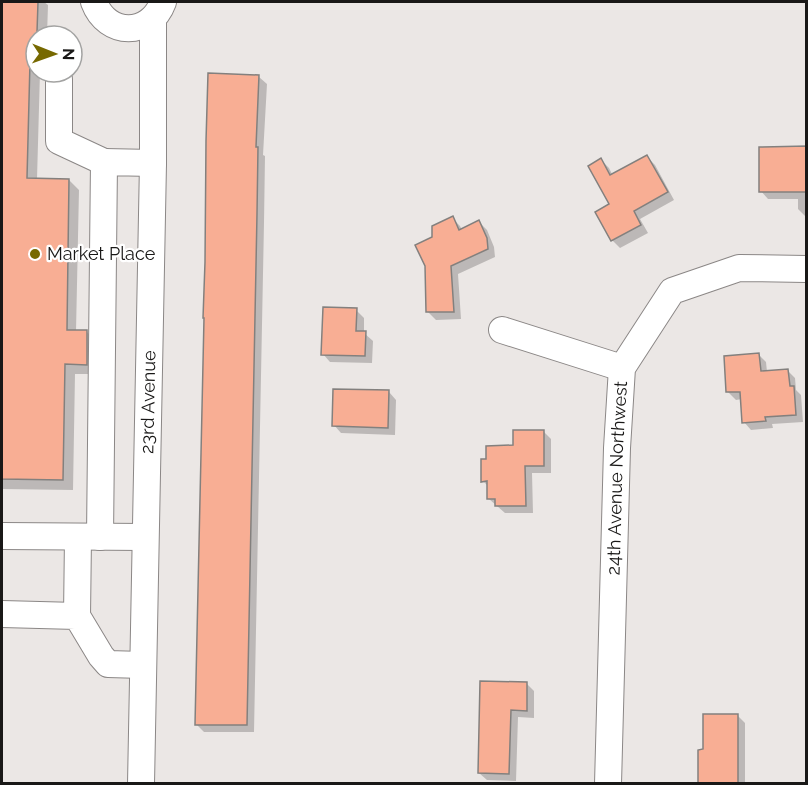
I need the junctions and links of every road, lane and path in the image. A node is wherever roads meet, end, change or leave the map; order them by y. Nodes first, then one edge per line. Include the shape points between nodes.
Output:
1 (94, 2) edge
2 (158, 10) edge
3 (58, 84) edge
4 (104, 162) junction
5 (153, 163) junction
6 (807, 269) edge
7 (502, 330) dead end
8 (622, 368) junction
9 (2, 536) edge
10 (89, 537) junction
11 (145, 537) junction
12 (2, 614) edge
13 (77, 616) junction
14 (143, 665) junction
15 (141, 783) edge
16 (608, 783) edge

1 - 2 street via 100,14 120,27 143,26
2 - 5 street, 23rd Avenue
3 - 4 street via 59,141
4 - 5 street
4 - 10 street
5 - 11 street, 23rd Avenue
6 - 8 street, 24th Avenue Northwest via 739,268 672,291
7 - 8 street
8 - 16 street, 24th Avenue Northwest
9 - 10 street
10 - 11 street
10 - 13 street
11 - 14 street, 23rd Avenue
12 - 13 street
13 - 14 street via 108,664
14 - 15 street, 23rd Avenue

